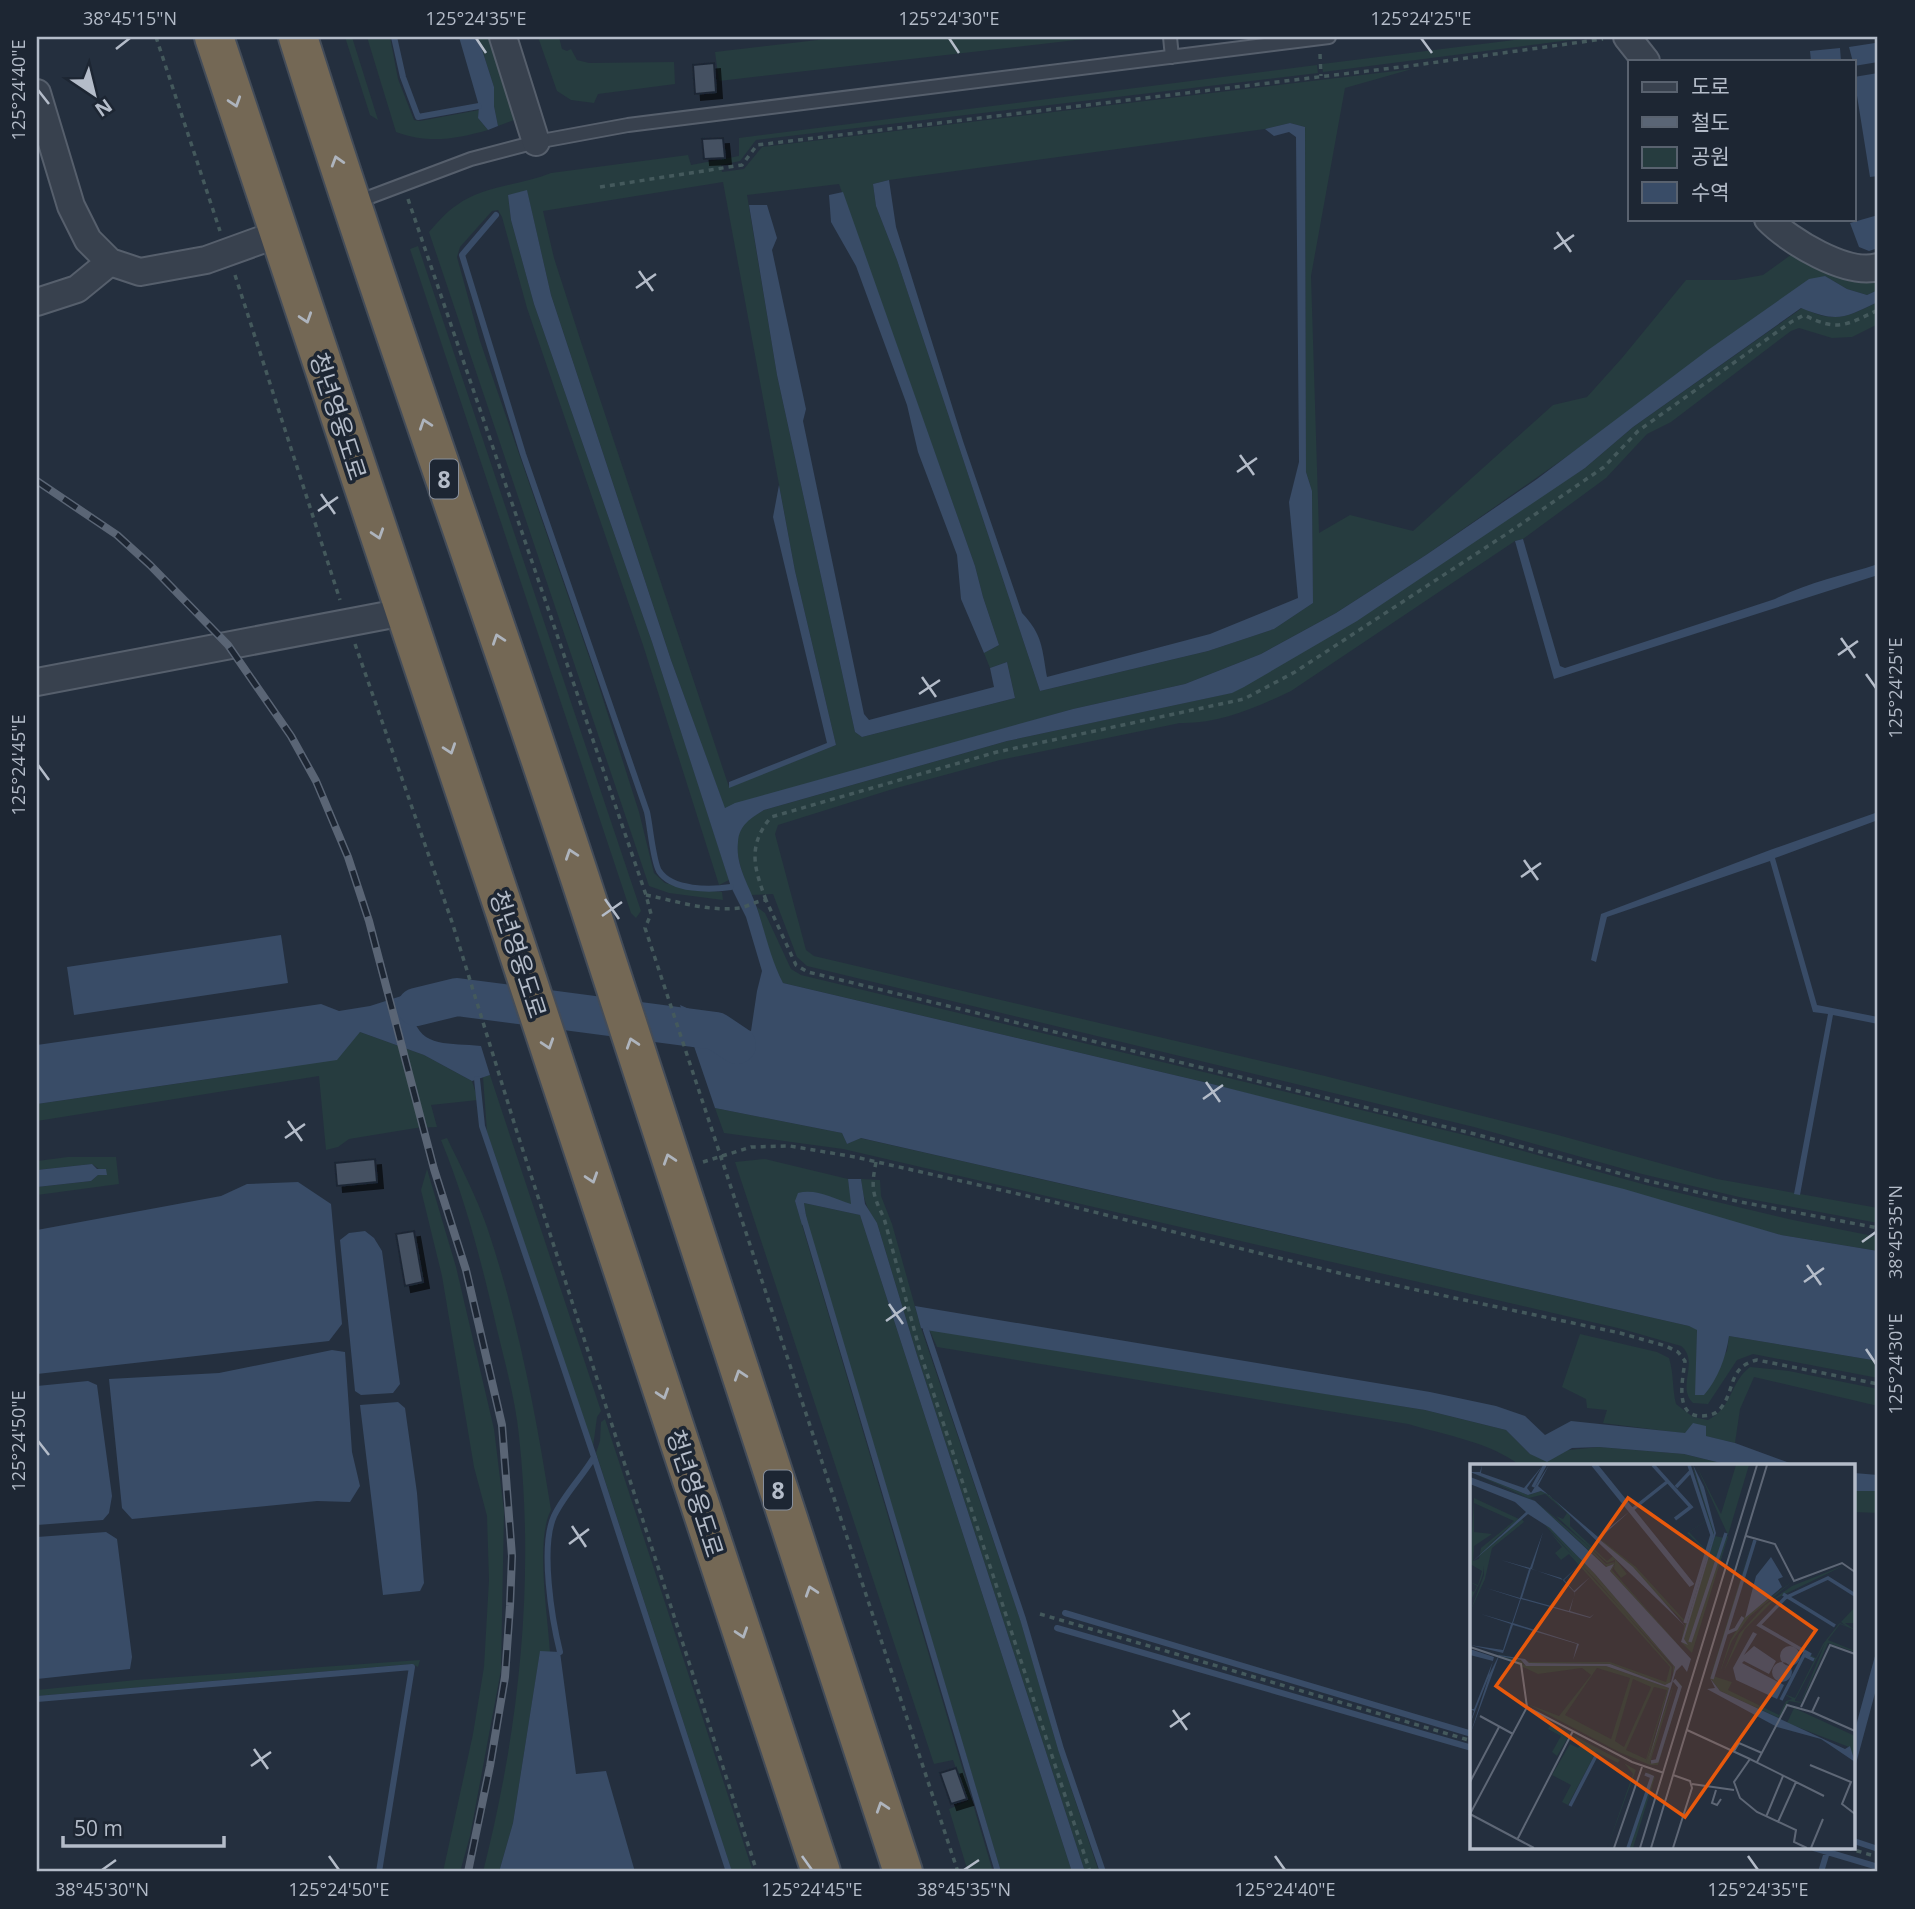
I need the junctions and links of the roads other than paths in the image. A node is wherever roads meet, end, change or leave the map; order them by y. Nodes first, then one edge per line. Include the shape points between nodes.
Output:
1 (214, 37) edge
2 (298, 37) edge
3 (503, 37) edge
4 (1170, 37) edge
5 (1324, 37) edge
6 (1617, 38) edge
7 (1172, 57) junction
8 (1645, 60) edge
9 (37, 93) edge
10 (536, 142) junction
11 (351, 205) junction
12 (1769, 220) edge
13 (278, 234) junction
14 (110, 262) junction
15 (1878, 267) edge
16 (37, 302) edge
17 (404, 612) junction
18 (37, 682) edge
19 (821, 1872) edge
20 (903, 1872) edge

1 -> 13 highway, 청년영웅도로
11 -> 2 highway, 8
3 - 10 street
4 - 7 lane
5 - 7 lane
6 - 8 street
7 - 10 lane via 628,125
9 - 14 street via 71,206 88,240
10 - 11 lane via 471,159
20 -> 11 highway, 8 via 593,919
12 - 15 street via 1826,258 1850,267
13 - 14 street via 206,260 141,272
13 -> 17 highway, 청년영웅도로
14 - 16 street via 77,289
17 - 18 street
17 -> 19 highway, 청년영웅도로

